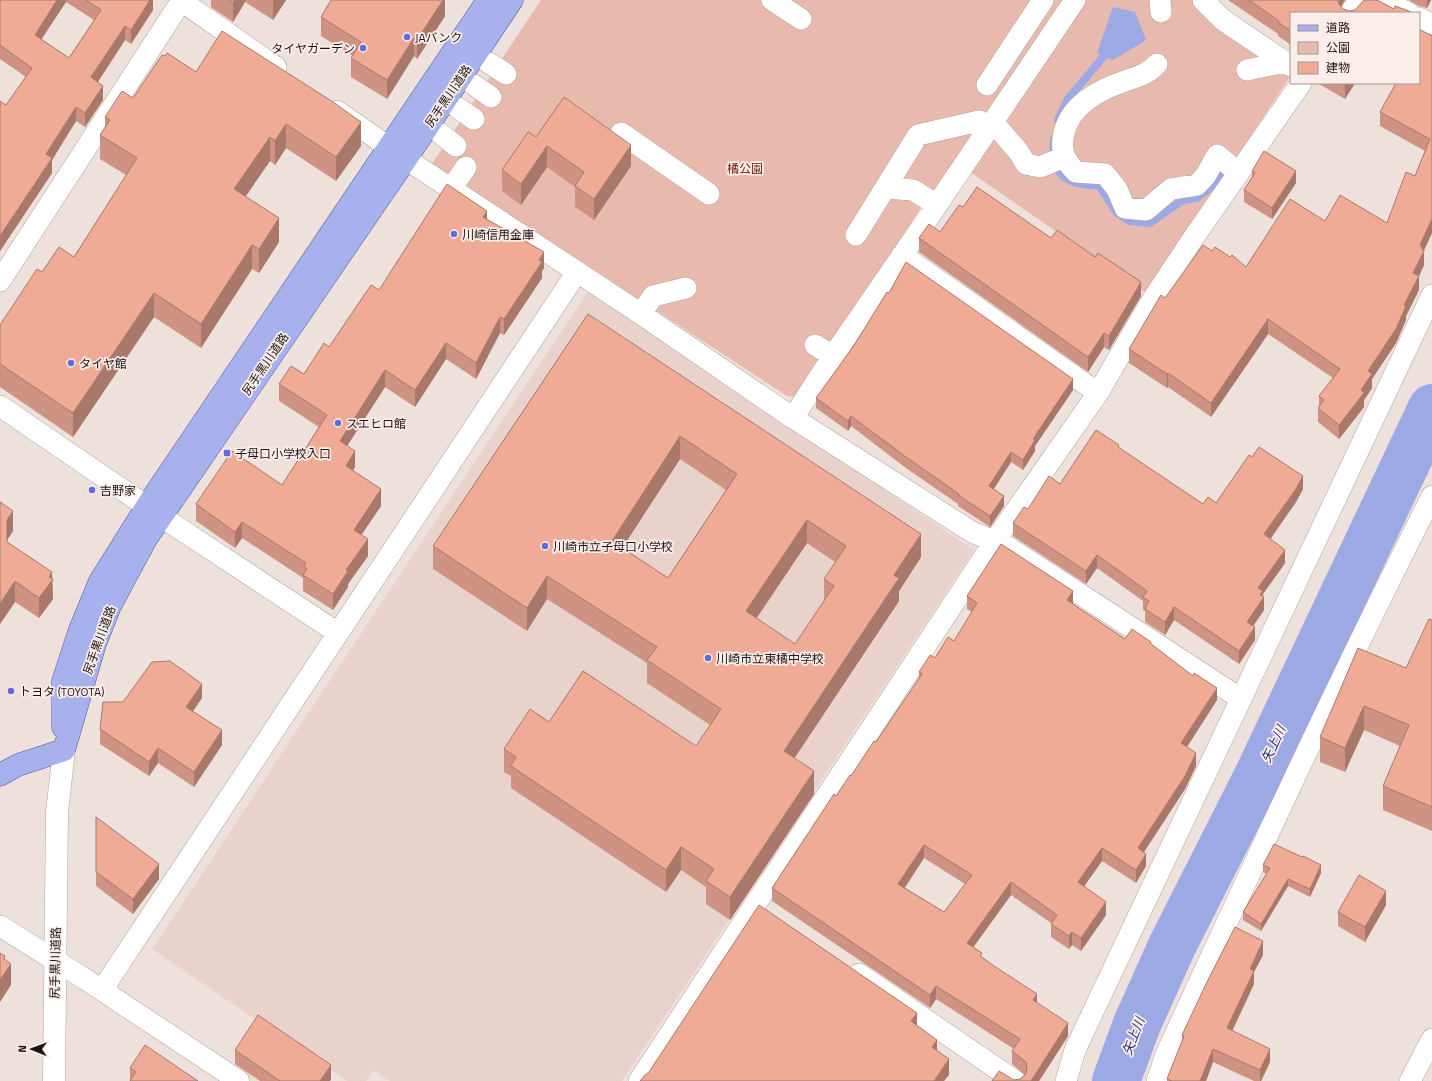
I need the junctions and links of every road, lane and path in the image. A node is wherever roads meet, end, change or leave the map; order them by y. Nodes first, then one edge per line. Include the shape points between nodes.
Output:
1 (182, 0) edge
2 (488, 0) edge
3 (512, 0) edge
4 (772, 0) edge
5 (1043, 0) edge
6 (1075, 0) edge
7 (1203, 0) edge
8 (1360, 0) edge
9 (1381, 0) edge
10 (1351, 12) edge
11 (1407, 12) edge
12 (1420, 18) edge
13 (801, 19) dead end
14 (1432, 24) edge
15 (489, 63) dead end
16 (1157, 64) dead end
17 (1288, 64) edge
18 (1247, 70) dead end
19 (506, 74) dead end
20 (289, 77) edge
21 (1301, 84) edge
22 (321, 99) edge
23 (1008, 99) junction
24 (991, 124) junction
25 (620, 133) dead end
26 (398, 154) junction
27 (1056, 161) junction
28 (466, 167) dead end
29 (1239, 173) junction
30 (885, 188) junction
31 (451, 189) junction
32 (709, 194) dead end
33 (937, 205) junction
34 (856, 235) dead end
35 (902, 255) junction
36 (577, 272) junction
37 (0, 281) edge
38 (686, 288) dead end
39 (1432, 295) edge
40 (641, 314) junction
41 (815, 345) dead end
42 (833, 356) junction
43 (1098, 393) junction
44 (0, 406) edge
45 (793, 418) junction
46 (1432, 496) edge
47 (155, 511) junction
48 (994, 542) junction
49 (338, 633) junction
50 (1241, 699) junction
51 (64, 750) junction
52 (0, 775) edge
53 (0, 926) edge
54 (56, 960) junction
55 (846, 965) edge
56 (102, 990) junction
57 (1432, 1039) edge
58 (54, 1081) edge
59 (239, 1081) edge
60 (639, 1081) edge
61 (1015, 1081) edge
62 (1066, 1081) edge
63 (1157, 1081) edge
64 (1410, 1081) edge

1 - 20 street
1 - 37 street
2 - 26 main road, 尻手黒川道路
3 - 26 main road, 尻手黒川道路
4 - 13 street
5 - 23 street via 981,81
6 - 23 street
7 - 17 street via 1223,20
8 - 10 street
9 - 11 street
12 - 14 street
15 - 19 street
16 - 27 street via 1149,72 1107,88 1083,103 1065,129
17 - 18 street
21 - 29 street
22 - 26 street
23 - 24 street
24 - 27 street via 1018,151 1026,164 1040,167
24 - 30 street via 979,121 918,135
24 - 33 street
25 - 32 street
26 - 31 street
26 - 47 main road, 尻手黒川道路
27 - 29 street via 1076,172 1105,174 1125,208 1146,210 1172,190 1197,185 1217,155
28 - 31 street
29 - 43 street via 1152,302
30 - 33 street via 913,190
30 - 34 street
31 - 36 street
33 - 35 street
35 - 42 street
35 - 43 street
36 - 40 street
36 - 49 street
38 - 40 street via 653,296
39 - 50 street
40 - 45 street
41 - 42 street
42 - 45 street
43 - 48 street
44 - 47 street
45 - 48 street via 972,532
46 - 63 street via 1384,591 1166,1052
47 - 49 street
47 - 51 main road, 尻手黒川道路 via 100,581 79,632 63,681
48 - 50 street via 1008,547
48 - 60 street via 762,908
49 - 56 street
50 - 62 street via 1075,1050
51 - 52 main road via 18,765
51 - 54 street, 尻手黒川道路 via 57,812
53 - 54 street
54 - 56 street
54 - 58 street, 尻手黒川道路
55 - 61 street
56 - 59 street
57 - 64 street

